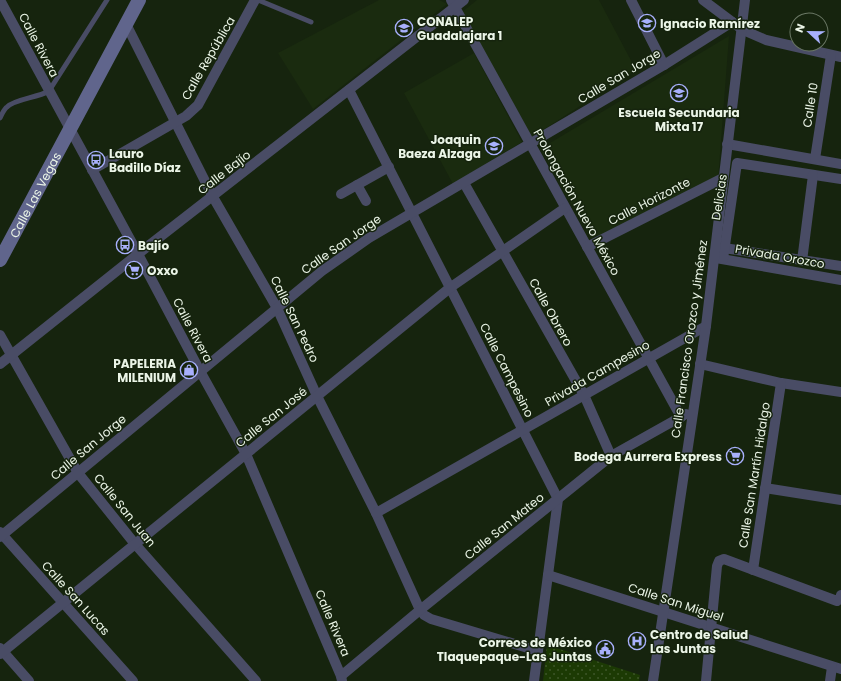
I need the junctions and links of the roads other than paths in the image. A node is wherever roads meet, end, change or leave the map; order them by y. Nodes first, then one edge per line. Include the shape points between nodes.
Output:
1 (0, 0) edge
2 (107, 0) edge
3 (139, 0) edge
4 (257, 0) edge
5 (464, 0) edge
6 (631, 0) edge
7 (703, 0) edge
8 (745, 0) edge
9 (452, 4) edge
10 (311, 22) dead end
11 (732, 22) junction
12 (126, 24) junction
13 (743, 30) junction
14 (836, 56) edge
15 (664, 65) junction
16 (350, 90) junction
17 (49, 91) junction
18 (0, 118) edge
19 (175, 122) junction
20 (70, 130) junction
21 (530, 144) junction
22 (727, 144) junction
23 (815, 159) junction
24 (841, 164) edge
25 (389, 167) junction
26 (92, 170) junction
27 (813, 175) junction
28 (723, 178) junction
29 (841, 179) edge
30 (464, 183) junction
31 (357, 185) junction
32 (341, 194) dead end
33 (213, 197) junction
34 (366, 201) dead end
35 (565, 208) junction
36 (413, 213) junction
37 (587, 247) junction
38 (724, 248) junction
39 (502, 252) junction
40 (138, 254) junction
41 (718, 259) junction
42 (0, 260) edge
43 (802, 261) junction
44 (841, 266) edge
45 (841, 280) edge
46 (450, 287) junction
47 (277, 308) junction
48 (706, 326) junction
49 (0, 335) edge
50 (11, 355) junction
51 (648, 359) junction
52 (0, 364) edge
53 (700, 364) junction
54 (200, 371) junction
55 (781, 383) junction
56 (841, 392) edge
57 (584, 395) junction
58 (317, 396) junction
59 (693, 410) junction
60 (681, 417) junction
61 (523, 430) junction
62 (246, 454) junction
63 (611, 456) junction
64 (78, 473) junction
65 (765, 488) junction
66 (558, 499) junction
67 (841, 500) edge
68 (376, 513) junction
69 (1, 534) edge
70 (135, 544) junction
71 (753, 570) junction
72 (548, 575) junction
73 (840, 597) edge
74 (63, 603) junction
75 (420, 610) junction
76 (663, 612) junction
77 (711, 628) junction
78 (1, 651) edge
79 (538, 651) junction
80 (837, 668) edge
81 (342, 678) edge
82 (25, 679) edge
83 (133, 681) edge
84 (256, 681) edge
85 (534, 681) edge
86 (653, 681) edge
87 (706, 681) edge
88 (830, 681) edge

1 - 17 street, Calle Rivera
2 - 17 lane
3 - 12 street, Calle Las Vegas
4 - 10 lane
4 - 19 street, Calle República via 198,105
5 - 9 street, Calle Bajío
6 - 15 street
7 - 11 street
8 - 13 street, Calle Francisco Orozco y Jiménez
9 - 16 street, Calle Bajío
9 - 21 street, Prolongación Nuevo México
11 - 13 street
11 - 15 street, Calle San Jorge
12 - 19 street, Calle San Pedro
12 - 20 street, Calle Las Vegas
13 - 14 street via 766,40
13 - 22 street, Calle Francisco Orozco y Jiménez
14 - 23 street, Calle 10
15 - 21 street, Calle San Jorge
16 - 25 street, Calle Campesino
16 - 33 street, Calle Bajío
17 - 18 lane via 42,96 14,102 6,107
17 - 20 street, Calle Rivera
19 - 26 street, Calle República
19 - 33 street, Calle San Pedro
20 - 26 street, Calle Rivera
20 - 42 street, Calle Las Vegas
21 - 30 street, Calle San Jorge
21 - 35 street, Prolongación Nuevo México
22 - 23 street
22 - 28 street, Calle Francisco Orozco y Jiménez
23 - 24 street
25 - 31 street
25 - 36 street, Calle Campesino
26 - 40 street, Calle Rivera
27 - 29 street
27 - 38 street, Delicias via 737,163
27 - 43 street
28 - 37 street, Calle Horizonte
28 - 41 street, Calle Francisco Orozco y Jiménez
30 - 36 street, Calle San Jorge
30 - 39 street, Calle Obrero
31 - 32 street
31 - 34 street
33 - 40 street, Calle Bajío
33 - 47 street, Calle San Pedro
35 - 37 street, Prolongación Nuevo México
35 - 39 street, Calle San José
36 - 46 street, Calle Campesino
36 - 47 street, Calle San Jorge via 368,238
37 - 51 street, Prolongación Nuevo México
38 - 41 street, Delicias
38 - 43 street, Privada Orozco
39 - 46 street, Calle San José
39 - 57 street, Calle Obrero
40 - 50 street, Calle Bajío
40 - 54 street, Calle Rivera
41 - 45 street, Privada Orozco
41 - 48 street, Calle Francisco Orozco y Jiménez
43 - 44 street, Privada Orozco
46 - 58 street, Calle San José
46 - 61 street, Calle Campesino
47 - 54 street, Calle San Jorge
47 - 58 street, Calle San Pedro
48 - 51 street, Privada Campesino
48 - 53 street, Calle Francisco Orozco y Jiménez
49 - 50 street, Calle San Juan
50 - 52 street, Calle Bajío
50 - 64 street, Calle San Juan
51 - 57 street, Privada Campesino
51 - 60 street, Prolongación Nuevo México
53 - 55 street
53 - 59 street, Calle Francisco Orozco y Jiménez
54 - 62 street, Calle Rivera
54 - 64 street, Calle San Jorge
55 - 56 street
55 - 65 street, Calle San Martín Hidalgo
57 - 61 street, Privada Campesino
57 - 63 street, Calle Obrero
58 - 62 street, Calle San José
58 - 68 street, Calle San Pedro
59 - 60 street, Calle San Mateo
59 - 76 street, Calle Francisco Orozco y Jiménez
60 - 63 street, Calle San Mateo
61 - 66 street, Calle Campesino
61 - 68 street, Privada Campesino
62 - 70 street, Calle San José
62 - 81 street, Calle Rivera
63 - 66 street, Calle San Mateo
64 - 69 street, Calle San Jorge
64 - 70 street, Calle San Juan
65 - 67 street
65 - 71 street, Calle San Martín Hidalgo
66 - 72 street
66 - 75 street, Calle San Mateo
68 - 75 street, Calle San Pedro
69 - 74 street, Calle San Lucas
70 - 74 street, Calle San José
70 - 84 street, Calle San Juan
71 - 73 street via 837,601
71 - 77 street via 724,559 719,561
72 - 76 street, Calle San Miguel
72 - 79 street
74 - 78 street, Calle San José
74 - 83 street, Calle San Lucas
75 - 79 street via 431,619
75 - 81 street, Calle San Mateo
76 - 77 street, Calle San Miguel
76 - 86 street, Calle Francisco Orozco y Jiménez
77 - 80 street, Calle San Miguel
77 - 87 street
78 - 82 street
79 - 85 street
80 - 88 street

